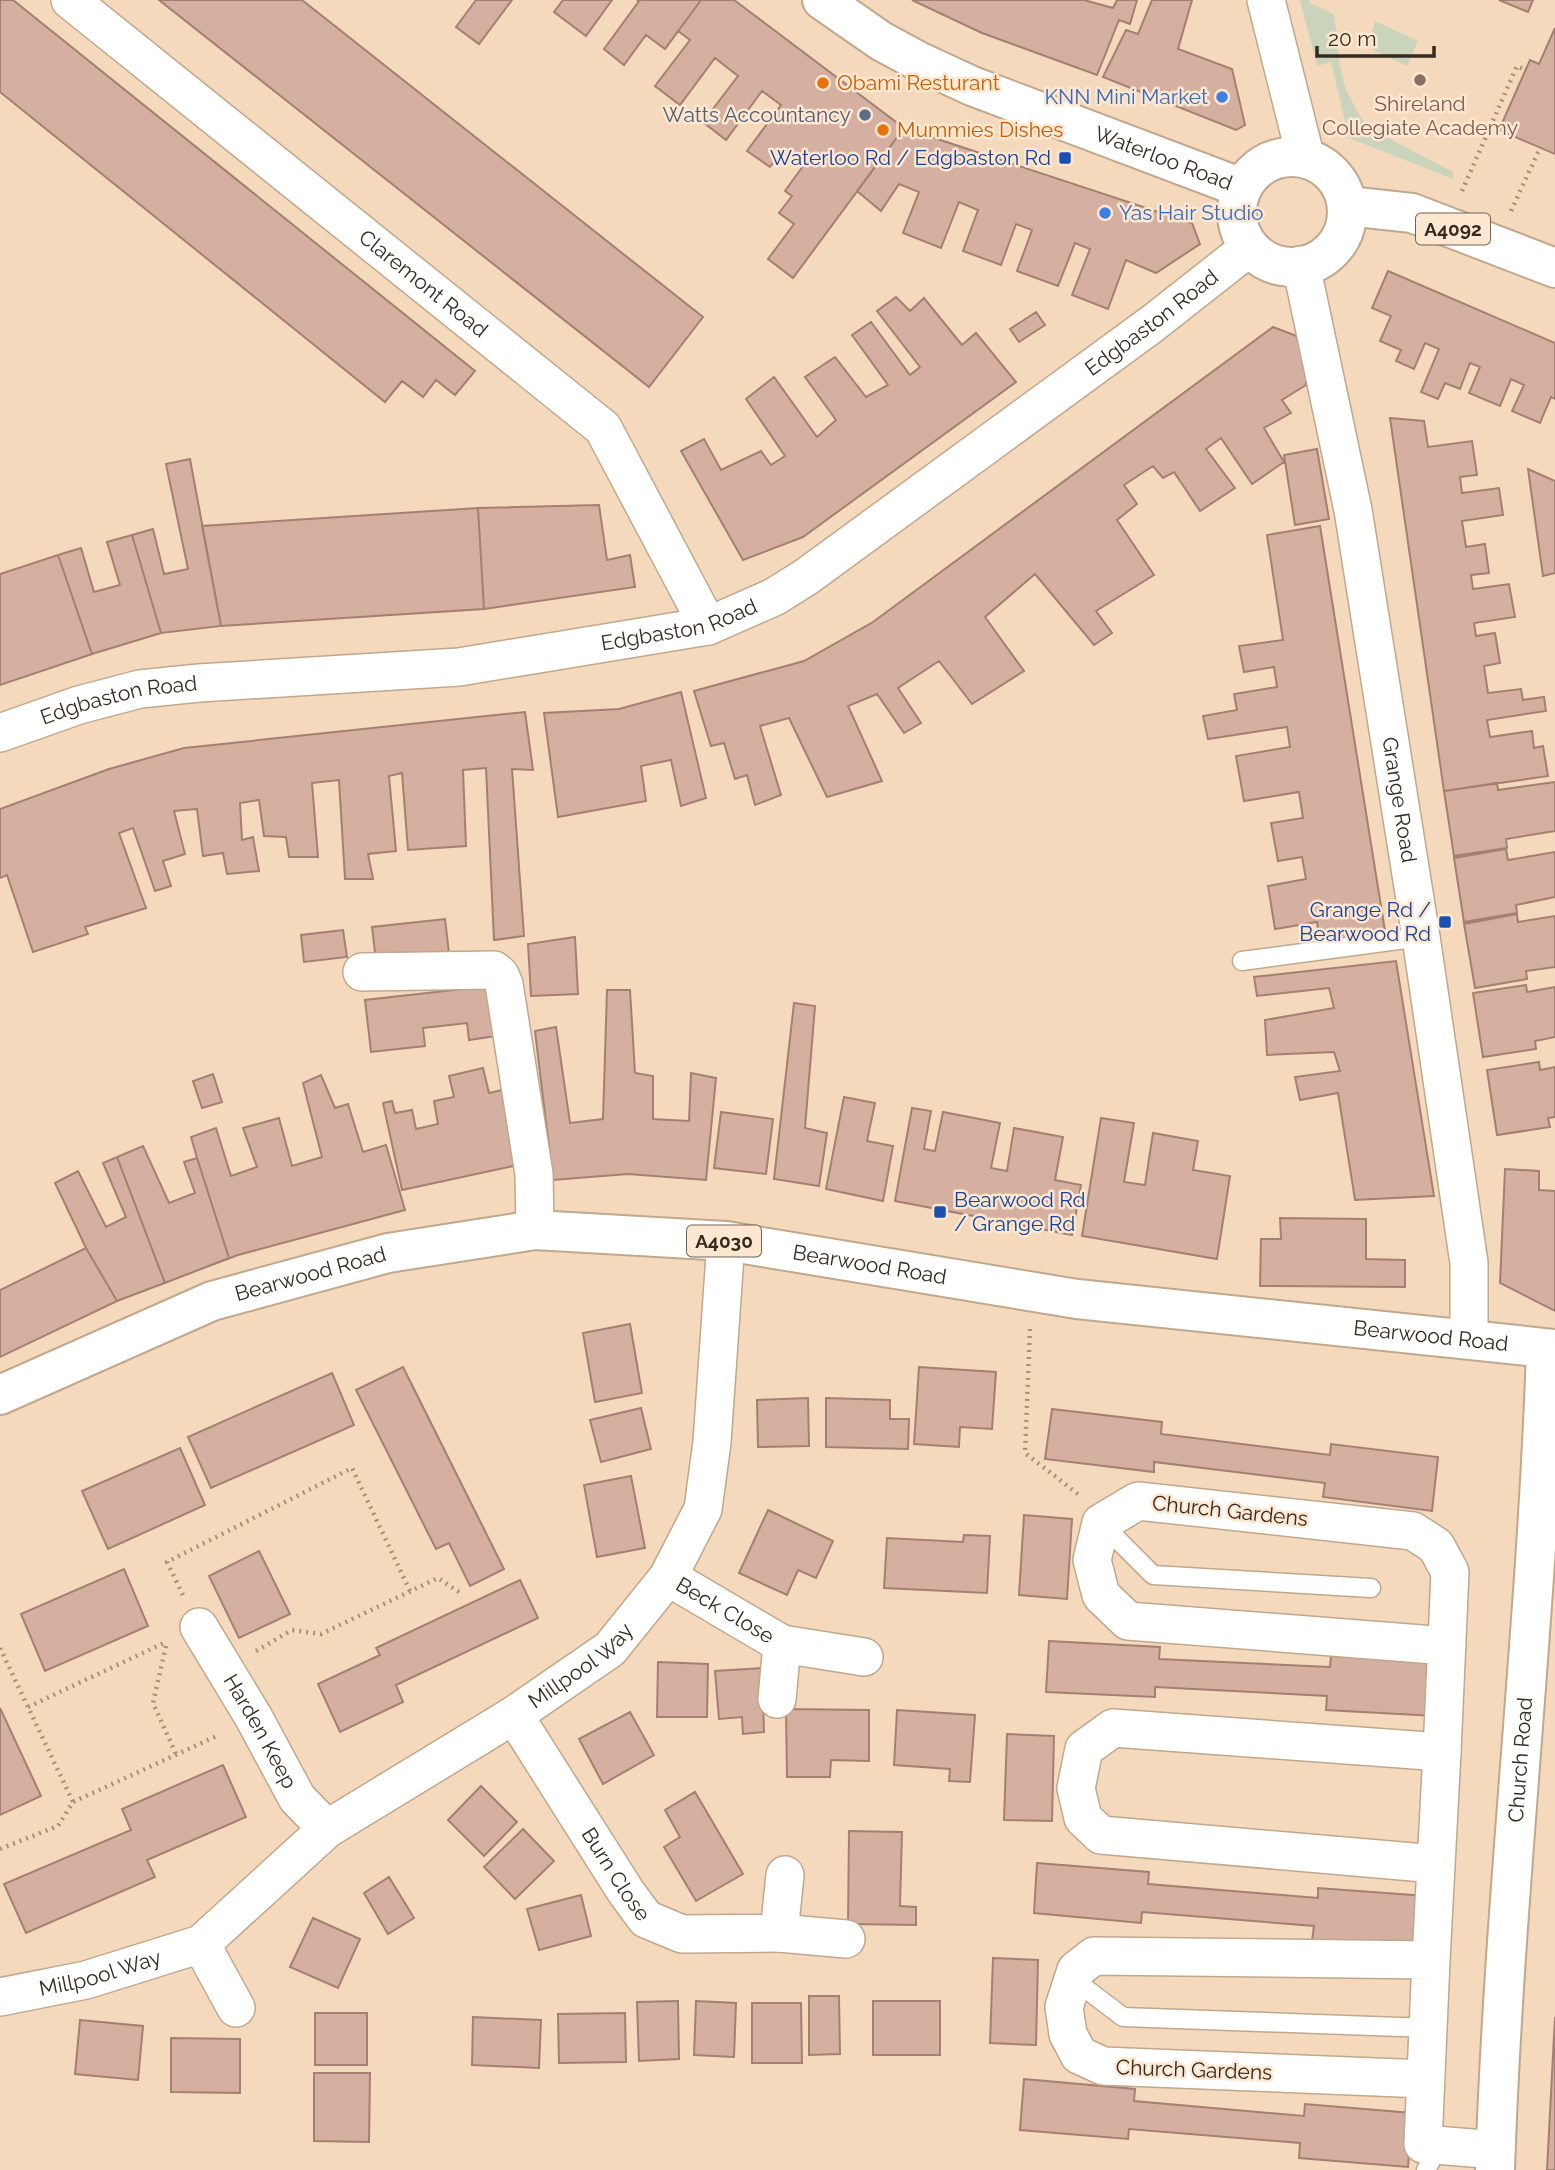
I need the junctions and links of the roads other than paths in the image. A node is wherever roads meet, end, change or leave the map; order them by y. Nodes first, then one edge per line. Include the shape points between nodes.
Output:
1 (69, 0) edge
2 (822, 0) edge
3 (1266, 0) edge
4 (1306, 159) junction
5 (1242, 188) junction
6 (1348, 206) junction
7 (1250, 247) junction
8 (1301, 265) junction
9 (1555, 268) edge
10 (708, 626) junction
11 (0, 733) edge
12 (1421, 937) junction
13 (1242, 961) dead end
14 (362, 972) dead end
15 (535, 1230) junction
16 (726, 1241) junction
17 (1469, 1339) junction
18 (1551, 1349) edge
19 (0, 1395) edge
20 (1105, 1521) junction
21 (668, 1577) junction
22 (1371, 1588) dead end
23 (199, 1627) road end
24 (782, 1644) junction
25 (1447, 1646) junction
26 (864, 1657) dead end
27 (777, 1699) dead end
28 (514, 1715) junction
29 (1442, 1752) junction
30 (327, 1829) junction
31 (1436, 1864) junction
32 (785, 1875) dead end
33 (779, 1933) junction
34 (846, 1939) dead end
35 (201, 1944) junction
36 (1431, 1960) junction
37 (1073, 1979) junction
38 (0, 1997) edge
39 (236, 2008) dead end
40 (1428, 2028) junction
41 (1425, 2080) junction
42 (1433, 2157) edge
43 (1495, 2160) edge

1 - 10 street, Claremont Road via 603,428
2 - 5 main road, Waterloo Road via 881,41 972,86
3 - 4 street
4 - 5 main road via 1271,161 1252,173
4 - 6 main road via 1337,180
5 - 7 main road via 1237,214
6 - 8 main road via 1345,227 1335,244 1322,257
6 - 9 main road, A4092 via 1412,213
7 - 8 main road via 1274,264
7 - 10 street, Edgbaston Road via 806,577 774,597
8 - 12 street, Grange Road via 1353,510
10 - 11 street, Edgbaston Road via 459,667 140,690 79,705
12 - 13 lane
12 - 17 street, Grange Road via 1469,1264
14 - 15 street via 494,970 500,975 534,1174
15 - 16 main road, Bearwood Road / A4030
15 - 19 main road, Bearwood Road / A4030 via 388,1253 212,1301
16 - 17 main road, Bearwood Road / A4030 via 1077,1299
16 - 21 street, Millpool Way via 712,1442 702,1509
17 - 18 main road, Bearwood Road / A4030
18 - 43 main road, Church Road via 1511,1863
20 - 22 lane via 1153,1575
20 - 25 street via 1092,1560 1101,1595 1128,1621
20 - 25 street, Church Gardens via 1138,1501 1413,1531 1436,1546 1450,1573
21 - 24 street, Beck Close
21 - 28 street, Millpool Way via 610,1649
23 - 30 street, Harden Keep via 298,1798
24 - 26 street, Beck Close
24 - 27 street, Beck Close
25 - 29 street, Church Gardens
28 - 30 street, Millpool Way
28 - 33 street, Burn Close via 646,1919 682,1934
29 - 31 street, Church Gardens
29 - 31 street via 1113,1728 1084,1749 1076,1788 1083,1818 1101,1835
30 - 35 street, Millpool Way
31 - 36 street, Church Gardens
32 - 33 street
33 - 34 street, Burn Close
35 - 38 street, Millpool Way via 86,1980
35 - 39 street
36 - 37 street via 1094,1956 1076,1970
36 - 40 street, Church Gardens
37 - 40 lane via 1123,2017
37 - 41 street, Church Gardens via 1064,2007 1068,2034 1079,2055 1102,2066
40 - 41 street, Church Gardens
41 - 42 street, Church Gardens via 1423,2144
42 - 43 street, Church Gardens

